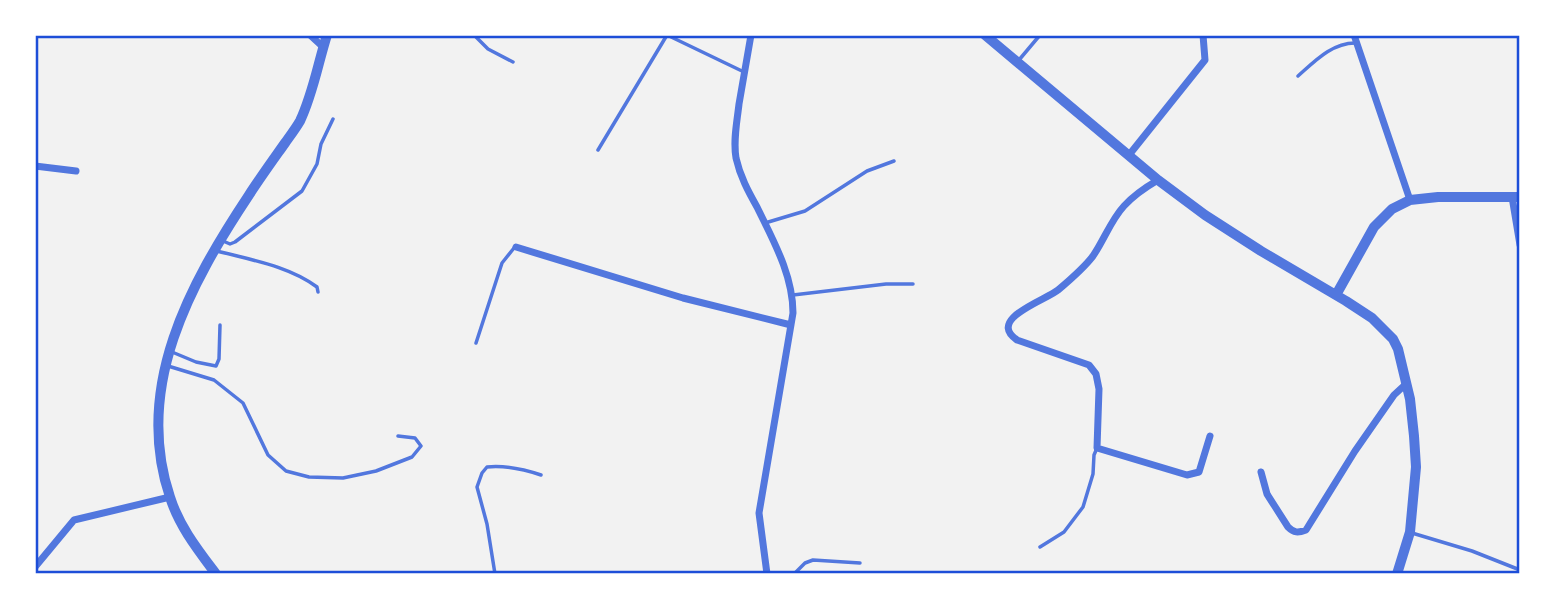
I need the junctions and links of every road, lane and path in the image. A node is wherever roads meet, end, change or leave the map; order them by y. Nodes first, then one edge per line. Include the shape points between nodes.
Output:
1 (310, 35) edge
2 (327, 35) edge
3 (474, 35) edge
4 (751, 35) edge
5 (985, 35) edge
6 (1040, 35) edge
7 (1203, 35) edge
8 (1356, 39) edge
9 (323, 47) junction
10 (513, 62) dead end
11 (1017, 62) junction
12 (744, 72) junction
13 (1298, 76) dead end
14 (333, 120) dead end
15 (598, 150) dead end
16 (1129, 155) junction
17 (894, 161) dead end
18 (35, 166) edge
19 (76, 171) dead end
20 (1158, 180) junction
21 (1516, 197) edge
22 (1410, 200) junction
23 (764, 223) junction
24 (221, 240) junction
25 (1520, 245) edge
26 (516, 247) joint
27 (215, 251) junction
28 (913, 284) dead end
29 (318, 292) dead end
30 (793, 295) junction
31 (1336, 295) junction
32 (220, 325) dead end
33 (791, 325) junction
34 (476, 343) dead end
35 (170, 351) junction
36 (166, 365) junction
37 (1407, 383) junction
38 (398, 436) dead end
39 (1210, 436) dead end
40 (1097, 448) junction
41 (1261, 472) dead end
42 (541, 475) dead end
43 (170, 497) junction
44 (1410, 532) junction
45 (1040, 547) dead end
46 (860, 563) dead end
47 (35, 567) edge
48 (1520, 570) edge
49 (216, 574) edge
50 (495, 574) edge
51 (767, 574) edge
52 (794, 574) edge
53 (1397, 574) edge

1 - 9 street
2 - 9 street
3 - 10 lane via 488,49
4 - 12 street
5 - 11 street
6 - 11 lane
7 - 16 street via 1205,60
8 - 13 lane via 1331,49
8 - 22 street
9 - 24 street via 299,121
11 - 16 street
12 - 15 lane via 667,35
12 - 23 street via 736,157
14 - 24 lane via 302,191 235,242
16 - 20 street
17 - 23 lane via 867,171 805,211
18 - 19 street
20 - 31 street via 1205,215
20 - 40 street via 1123,207 1082,269 1055,293 1018,312 1008,325 1017,340 1089,365 1096,374
21 - 22 street
21 - 25 street
22 - 31 street via 1389,211 1374,227
23 - 30 street
24 - 27 street
26 - 33 street
26 - 34 lane via 502,263
27 - 29 lane via 299,275
27 - 35 street via 185,305
28 - 30 lane
30 - 33 street
31 - 37 street via 1393,339
32 - 35 lane via 216,366
33 - 51 street via 759,513
35 - 36 street
36 - 38 lane via 214,380 243,403 268,455 286,471 343,478 376,471 412,457 421,446 415,438
36 - 43 street via 159,441
37 - 41 street via 1355,451 1306,530 1299,533 1288,527 1267,494
37 - 44 street via 1416,467
39 - 40 street via 1199,472 1187,475
40 - 45 lane via 1083,507 1065,532
42 - 50 lane via 500,466 487,467 482,473 477,487
43 - 47 street via 74,520
43 - 49 street via 195,547
44 - 48 lane
44 - 53 street
46 - 52 lane via 813,560

